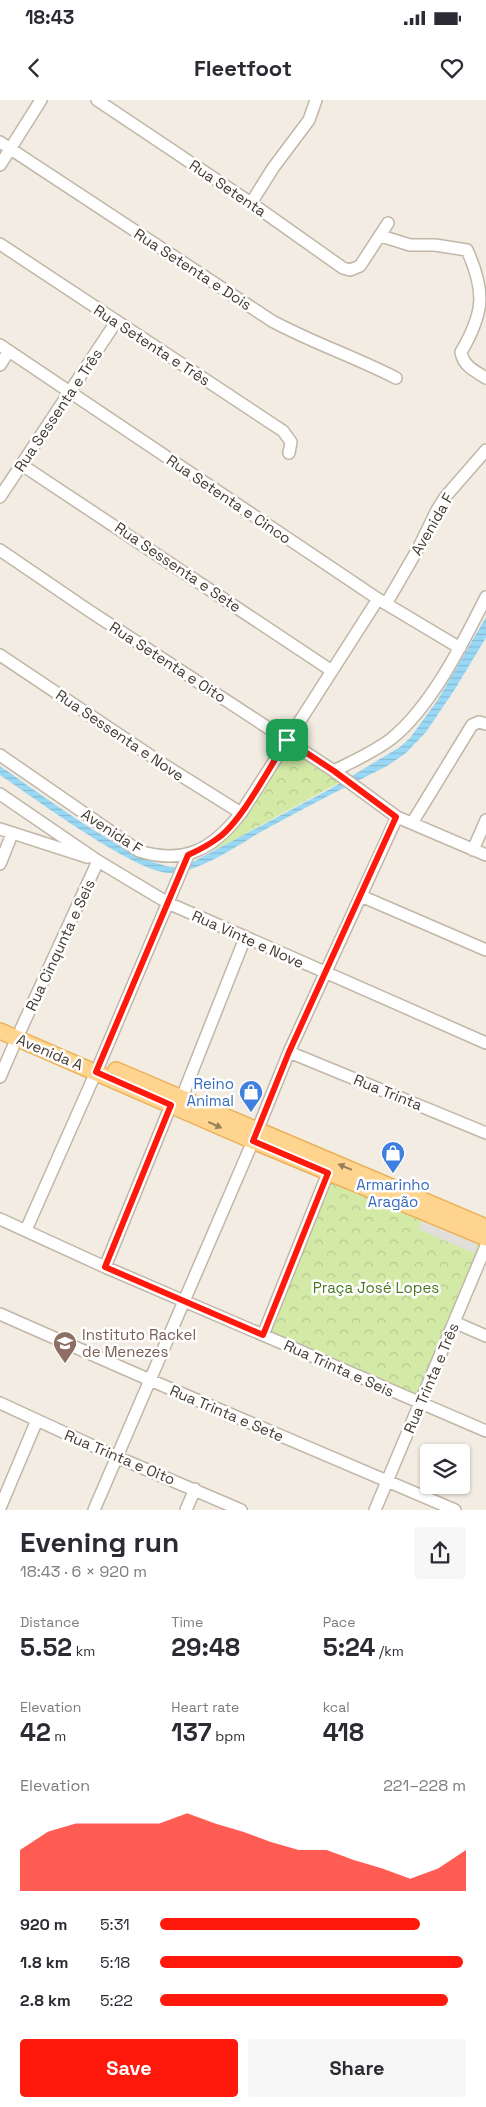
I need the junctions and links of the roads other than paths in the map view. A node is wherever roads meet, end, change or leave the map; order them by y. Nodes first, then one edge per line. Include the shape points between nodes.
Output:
1 (41, 100) edge
2 (97, 100) edge
3 (316, 100) edge
4 (0, 142) edge
5 (10, 149) junction
6 (0, 165) edge
7 (251, 203) junction
8 (388, 223) dead end
9 (381, 236) junction
10 (0, 244) edge
11 (484, 294) edge
12 (116, 322) junction
13 (5, 348) edge
14 (0, 365) edge
15 (396, 378) dead end
16 (486, 378) edge
17 (71, 392) junction
18 (486, 450) edge
19 (289, 453) dead end
20 (22, 464) junction
21 (0, 497) edge
22 (0, 550) edge
23 (486, 597) edge
24 (382, 602) junction
25 (460, 648) junction
26 (0, 655) edge
27 (332, 672) junction
28 (486, 724) edge
29 (287, 740) junction
30 (0, 755) edge
31 (336, 772) junction
32 (0, 794) edge
33 (241, 813) junction
34 (396, 817) junction
35 (486, 820) edge
36 (412, 823) junction
37 (0, 829) edge
38 (12, 834) junction
39 (473, 850) junction
40 (486, 855) edge
41 (186, 858) junction
42 (98, 861) junction
43 (0, 864) edge
44 (360, 896) junction
45 (168, 903) junction
46 (245, 938) junction
47 (486, 950) edge
48 (325, 973) junction
49 (0, 1020) edge
50 (0, 1031) edge
51 (19, 1034) junction
52 (486, 1043) edge
53 (289, 1052) junction
54 (98, 1068) junction
55 (0, 1077) edge
56 (176, 1101) junction
57 (486, 1133) edge
58 (255, 1135) junction
59 (328, 1173) junction
60 (0, 1219) edge
61 (486, 1227) edge
62 (26, 1230) junction
63 (486, 1238) edge
64 (486, 1246) edge
65 (105, 1267) junction
66 (184, 1300) junction
67 (0, 1314) edge
68 (454, 1322) junction
69 (263, 1335) junction
70 (486, 1336) edge
71 (150, 1380) junction
72 (0, 1404) edge
73 (420, 1404) junction
74 (37, 1420) junction
75 (486, 1431) edge
76 (116, 1457) junction
77 (389, 1480) junction
78 (195, 1488) junction
79 (0, 1508) edge
80 (94, 1510) edge
81 (186, 1510) edge
82 (241, 1510) edge
83 (375, 1510) edge
84 (456, 1510) edge

1 - 5 street
2 - 7 street, Rua Setenta
3 - 7 street via 309,120
4 - 5 street, Rua Setenta e Dois
5 - 6 street
5 - 15 street, Rua Setenta e Dois via 272,321
7 - 9 street, Rua Setenta via 343,268 355,270 360,266
8 - 9 street
9 - 11 street via 410,245 467,250 476,266
10 - 12 street, Rua Setenta e Três
11 - 16 street via 482,306 461,352 468,366
12 - 17 street, Rua Sessenta e Três
12 - 19 street, Rua Setenta e Três via 283,431 291,442
13 - 14 street
13 - 17 street, Rua Setenta e Cinco
17 - 20 street, Rua Sessenta e Três
17 - 24 street, Rua Setenta e Cinco
18 - 24 street, Avenida F via 437,510 419,547
20 - 21 street, Rua Sessenta e Três
20 - 27 street, Rua Sessenta e Sete
22 - 29 street, Rua Setenta e Oito
23 - 25 street
24 - 25 street, Rua Setenta e Cinco
24 - 27 street, Avenida F
25 - 31 street via 414,717 378,748
26 - 33 street, Rua Sessenta e Nove
27 - 29 street, Avenida F
28 - 36 street via 472,725
29 - 31 street, Rua Setenta e Oito
29 - 33 street, Avenida F
30 - 41 street, Avenida F via 139,851 155,856
31 - 34 street, Rua Setenta e Oito
32 - 42 street
33 - 41 street, Avenida F via 220,837
34 - 36 street, Rua Setenta e Oito
34 - 44 street
35 - 39 street
36 - 39 street, Rua Setenta e Oito
37 - 38 street
38 - 42 street
38 - 43 street
39 - 40 street, Rua Setenta e Oito
41 - 45 street
42 - 45 street, Rua Vinte e Nove
42 - 51 street, Rua Cinqunta e Seis
44 - 47 street
44 - 48 street
45 - 46 street, Rua Vinte e Nove
45 - 54 street
46 - 48 street, Rua Vinte e Nove
46 - 56 street
48 - 52 street, Rua Vinte e Nove
48 - 53 street
49 - 51 main road, Avenida A
50 - 51 main road, Avenida A
51 - 54 main road, Avenida A
51 - 55 street, Rua Cinqunta e Seis
53 - 57 street, Rua Trinta
53 - 58 street
54 - 56 main road, Avenida A
54 - 62 street
56 - 58 main road, Avenida A
56 - 65 street
58 - 59 main road, Avenida A
61 -> 58 main road, Avenida A
58 - 66 street
59 - 63 main road, Avenida A
59 - 69 street
60 - 62 street, Rua Trinta e Seis
62 - 65 street, Rua Trinta e Seis
64 - 68 street, Rua Trinta e Três
65 - 66 street, Rua Trinta e Seis
66 - 69 street, Rua Trinta e Seis
66 - 71 street
67 - 71 street, Rua Trinta e Sete
68 - 70 street
68 - 73 street, Rua Trinta e Três
69 - 73 street, Rua Trinta e Seis
71 - 76 street
71 - 77 street, Rua Trinta e Sete
72 - 74 street, Rua Trinta e Oito
73 - 75 street, Rua Trinta e Seis
73 - 77 street, Rua Trinta e Três
74 - 76 street, Rua Trinta e Oito
74 - 79 street
76 - 78 street, Rua Trinta e Oito
76 - 80 street
77 - 83 street, Rua Trinta e Três
77 - 84 street, Rua Trinta e Sete
78 - 81 street
78 - 82 street, Rua Trinta e Oito

